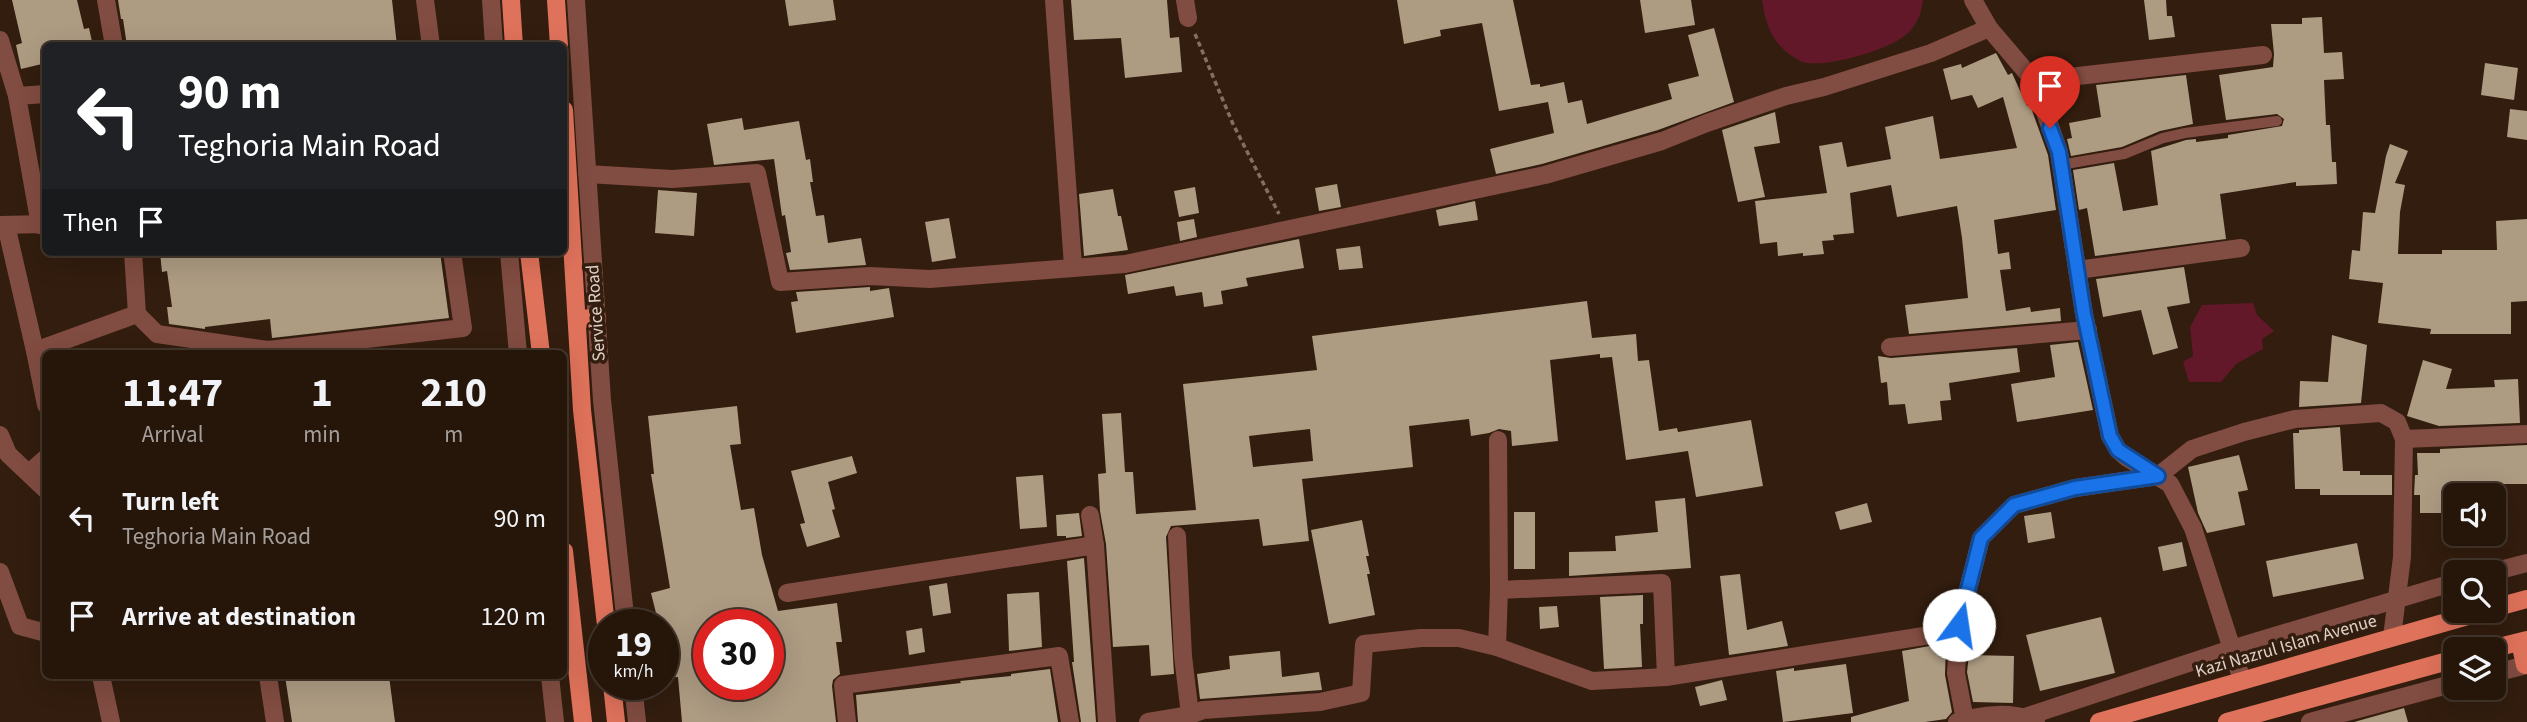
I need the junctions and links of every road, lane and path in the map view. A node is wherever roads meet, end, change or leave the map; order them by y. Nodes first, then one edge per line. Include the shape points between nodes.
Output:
1 (106, 0) edge
2 (425, 0) edge
3 (491, 0) edge
4 (511, 0) edge
5 (556, 0) edge
6 (576, 0) edge
7 (1054, 0) edge
8 (1973, 0) edge
9 (1186, 9) edge
10 (1989, 28) junction
11 (0, 40) edge
12 (113, 42) edge
13 (430, 42) edge
14 (494, 42) edge
15 (514, 42) edge
16 (559, 42) edge
17 (2263, 55) dead end
18 (2034, 81) junction
19 (42, 94) edge
20 (17, 96) junction
21 (2277, 121) dead end
22 (567, 158) edge
23 (2060, 165) junction
24 (587, 174) junction
25 (42, 219) edge
26 (42, 224) edge
27 (3, 225) edge
28 (1286, 228) junction
29 (2241, 248) dead end
30 (133, 256) edge
31 (454, 256) edge
32 (509, 256) edge
33 (529, 256) edge
34 (1073, 267) junction
35 (2077, 270) junction
36 (137, 314) junction
37 (597, 318) junction
38 (577, 319) junction
39 (2088, 330) junction
40 (1890, 347) dead end
41 (268, 350) edge
42 (268, 350) edge
43 (518, 350) edge
44 (541, 350) edge
45 (35, 352) junction
46 (42, 386) edge
47 (2527, 434) edge
48 (0, 435) edge
49 (2404, 439) junction
50 (1498, 440) dead end
51 (4, 460) edge
52 (42, 462) edge
53 (29, 473) junction
54 (2158, 476) junction
55 (42, 486) edge
56 (1090, 515) dead end
57 (1177, 536) dead end
58 (1095, 545) junction
59 (2527, 563) edge
60 (2506, 568) edge
61 (0, 572) edge
62 (567, 578) edge
63 (2443, 585) edge
64 (1499, 590) junction
65 (787, 593) dead end
66 (2397, 598) junction
67 (2527, 598) edge
68 (2506, 604) edge
69 (604, 609) edge
70 (624, 609) edge
71 (2444, 623) edge
72 (1959, 625) junction
73 (42, 633) edge
74 (2392, 638) junction
75 (2524, 641) edge
76 (2506, 645) edge
77 (1497, 647) junction
78 (2231, 649) junction
79 (2443, 662) edge
80 (2526, 667) edge
81 (2506, 671) edge
82 (1666, 677) junction
83 (102, 679) edge
84 (268, 679) edge
85 (550, 679) edge
86 (2242, 680) junction
87 (2443, 686) edge
88 (614, 700) edge
89 (635, 700) edge
90 (1190, 715) junction
91 (2031, 719) edge
92 (1961, 721) edge
93 (111, 722) edge
94 (275, 722) edge
95 (555, 722) edge
96 (583, 722) edge
97 (616, 722) edge
98 (637, 722) edge
99 (847, 722) edge
100 (1070, 722) edge
101 (1107, 722) edge
102 (1148, 722) edge
103 (2099, 722) edge
104 (2227, 722) edge
105 (2311, 722) edge

1 - 12 street
2 - 13 street
3 - 14 street
4 - 15 main road
5 - 16 main road
6 - 24 street, Service Road
7 - 34 street
8 - 10 street
9 - 28 path via 1233,124
10 - 18 street
10 - 28 street via 1931,53 1545,175
11 - 20 street
17 - 18 street
18 - 23 street
19 - 20 street
20 - 25 street
21 - 23 lane via 2185,133 2124,154
22 - 38 main road
23 - 35 street
24 - 34 street via 672,179 757,173 780,282 870,276 930,279
24 - 37 street, Service Road
26 - 27 street
27 - 45 street
28 - 34 street via 1125,264
29 - 35 street
30 - 36 street
31 - 41 street via 463,328
32 - 43 street
33 - 44 main road
35 - 39 street
36 - 42 street via 158,334
36 - 45 street
37 - 38 main road
37 - 70 street, Service Road
38 - 69 main road via 582,410
39 - 40 street
39 - 54 street via 2110,436 2118,450
45 - 46 street
47 - 49 street
48 - 51 street
49 - 54 street via 2397,422 2381,413 2295,419 2192,449
49 - 66 street
50 - 64 street
51 - 53 street
52 - 53 street
53 - 55 street
54 - 72 street via 2075,488 2014,505 1981,538
54 - 78 street via 2170,484 2193,528
56 - 58 street
57 - 90 street
58 - 65 street
58 - 101 street
59 - 60 street
61 - 73 street via 20,626
62 - 96 main road
63 - 66 street
64 - 77 street
64 - 82 street via 1662,583
66 - 74 street
66 - 78 street
67 - 68 main road
71 - 74 main road, Kazi Nazrul Islam Avenue
72 - 82 street via 1930,635
72 - 92 street via 1956,673
74 - 86 main road, Kazi Nazrul Islam Avenue
75 - 76 main road
75 - 80 main road
77 - 82 street via 1592,681
77 - 90 street via 1460,638 1364,644 1361,693 1320,702 1203,710
78 - 86 street
78 - 91 street
79 - 104 main road
80 - 81 street
83 - 93 street
84 - 94 street
85 - 95 street
86 - 103 main road, Kazi Nazrul Islam Avenue
87 - 105 street
88 - 97 main road
89 - 98 street
90 - 102 street
91 - 92 street via 1998,715
99 - 100 street via 843,685 1059,656

